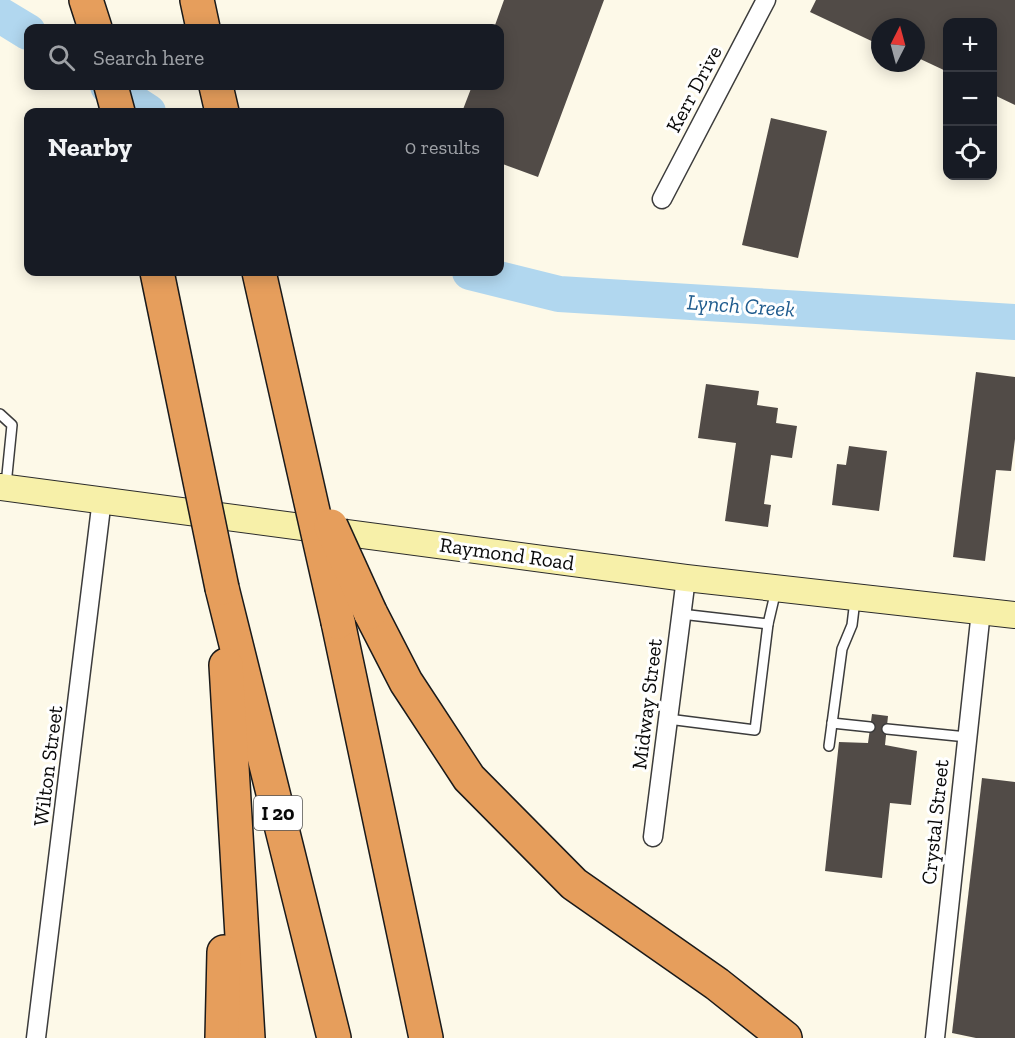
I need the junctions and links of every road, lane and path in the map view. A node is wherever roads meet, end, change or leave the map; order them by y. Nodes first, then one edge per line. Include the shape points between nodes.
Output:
1 (86, 0) edge
2 (197, 0) edge
3 (766, 0) edge
4 (94, 24) edge
5 (202, 24) edge
6 (112, 90) edge
7 (217, 90) edge
8 (117, 108) edge
9 (221, 108) edge
10 (662, 199) dead end
11 (158, 276) edge
12 (260, 276) edge
13 (0, 414) edge
14 (0, 431) edge
15 (11, 432) junction
16 (4, 457) edge
17 (302, 463) junction
18 (3, 487) edge
19 (102, 499) junction
20 (686, 578) junction
21 (222, 588) junction
22 (777, 588) junction
23 (855, 598) junction
24 (981, 611) junction
25 (681, 614) junction
26 (1015, 615) edge
27 (768, 624) junction
28 (668, 719) junction
29 (832, 723) junction
30 (870, 727) dead end
31 (887, 729) dead end
32 (967, 737) junction
33 (829, 746) dead end
34 (653, 837) dead end
35 (238, 868) junction
36 (36, 1038) edge
37 (222, 1038) edge
38 (248, 1038) edge
39 (334, 1038) edge
40 (426, 1038) edge
41 (785, 1038) edge
42 (935, 1038) edge

1 - 4 highway
2 - 5 highway
3 - 10 street, Kerr Drive
6 - 8 highway
7 - 9 highway
11 - 21 highway, I 20, bridge
12 - 17 highway, bridge
13 - 15 lane via 12,425
14 - 15 lane
15 - 16 lane
16 - 18 lane
17 - 40 highway, bridge
17 - 41 highway, bridge via 369,612 406,682 477,786 574,884 717,984
18 - 19 main road, Raymond Road
19 - 20 main road, Raymond Road
19 - 36 street, Wilton Street
20 - 22 main road, Raymond Road
20 - 25 street, Midway Street
21 - 35 highway
21 - 39 highway, I 20
22 - 23 main road, Raymond Road
22 - 27 lane
23 - 24 main road, Raymond Road
23 - 29 lane via 852,625 842,649
24 - 26 main road, Raymond Road
24 - 32 street, Crystal Street
25 - 27 lane
25 - 28 street, Midway Street
27 - 28 lane via 755,730
28 - 34 street, Midway Street
29 - 30 lane
29 - 33 lane
31 - 32 lane
32 - 42 street, Crystal Street
35 - 37 highway via 224,948
35 - 38 highway

